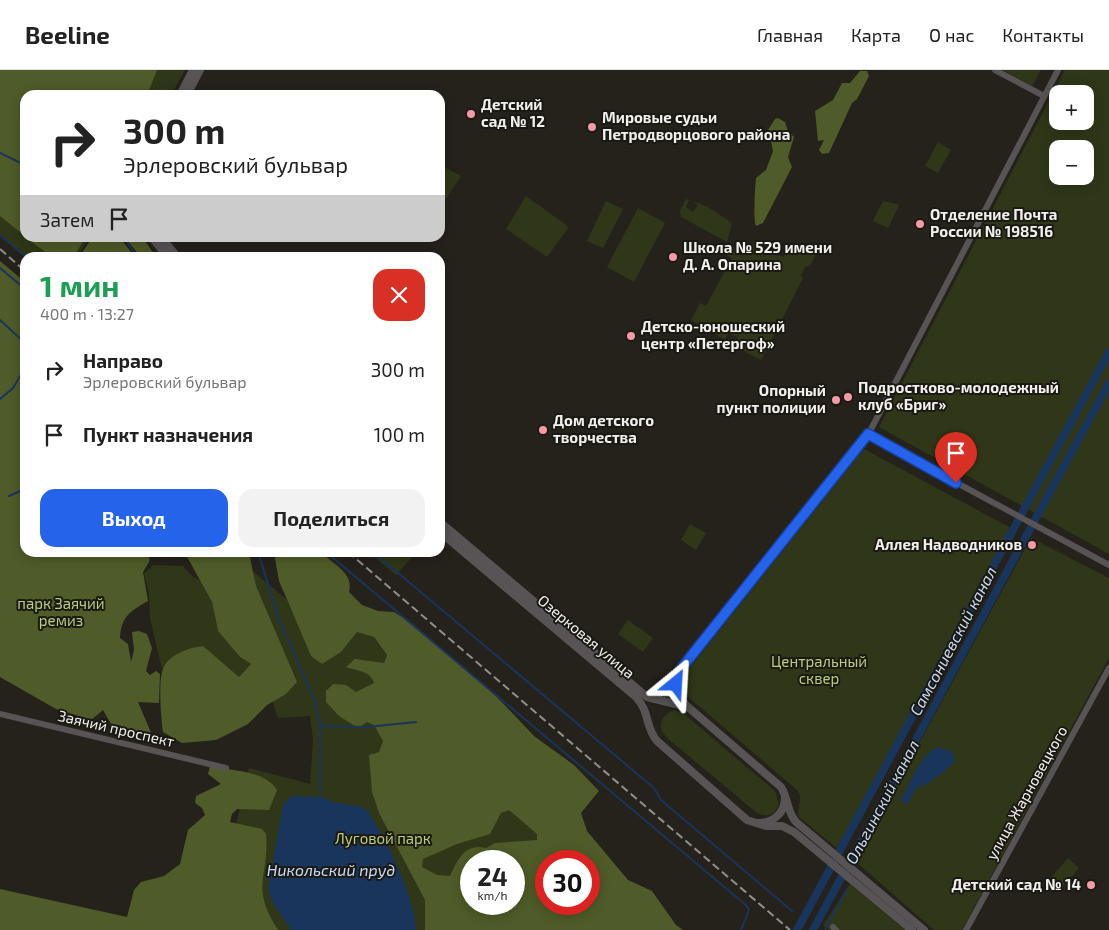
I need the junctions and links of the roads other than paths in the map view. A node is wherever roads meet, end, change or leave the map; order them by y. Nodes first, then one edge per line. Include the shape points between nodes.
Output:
1 (193, 70) edge
2 (200, 70) edge
3 (996, 70) edge
4 (1058, 70) edge
5 (183, 90) edge
6 (190, 90) edge
7 (1044, 96) junction
8 (155, 242) edge
9 (165, 242) edge
10 (164, 252) edge
11 (173, 252) edge
12 (868, 434) junction
13 (445, 526) edge
14 (445, 536) edge
15 (1109, 565) edge
16 (1109, 668) edge
17 (680, 670) junction
18 (654, 700) junction
19 (688, 707) junction
20 (646, 709) junction
21 (0, 714) edge
22 (226, 768) dead end
23 (785, 793) junction
24 (754, 823) junction
25 (827, 853) junction
26 (853, 876) junction
27 (912, 930) edge
28 (924, 930) edge
29 (966, 930) edge

1 - 5 street
2 - 6 street
3 - 7 street
4 - 7 street
7 - 12 street
8 - 10 street
9 - 11 street
12 - 15 street
12 - 17 street
13 - 18 street, Озерковая улица via 642,694
14 - 20 street, Озерковая улица via 636,697
16 - 29 street, улица Жарновецкого
17 - 18 street
17 - 19 street, Озерковая улица via 676,687
18 - 19 street, Озерковая улица
18 - 20 street
19 - 23 street, Озерковая улица
20 - 24 street, Озерковая улица via 651,732 661,746 741,816
21 - 22 street, Заячий проспект
23 - 24 street via 785,804 778,816
23 - 25 street, Озерковая улица via 794,820
24 - 25 street, Озерковая улица via 788,828
25 - 26 street, Озерковая улица
26 - 27 street, Озерковая улица
26 - 28 street, Озерковая улица

